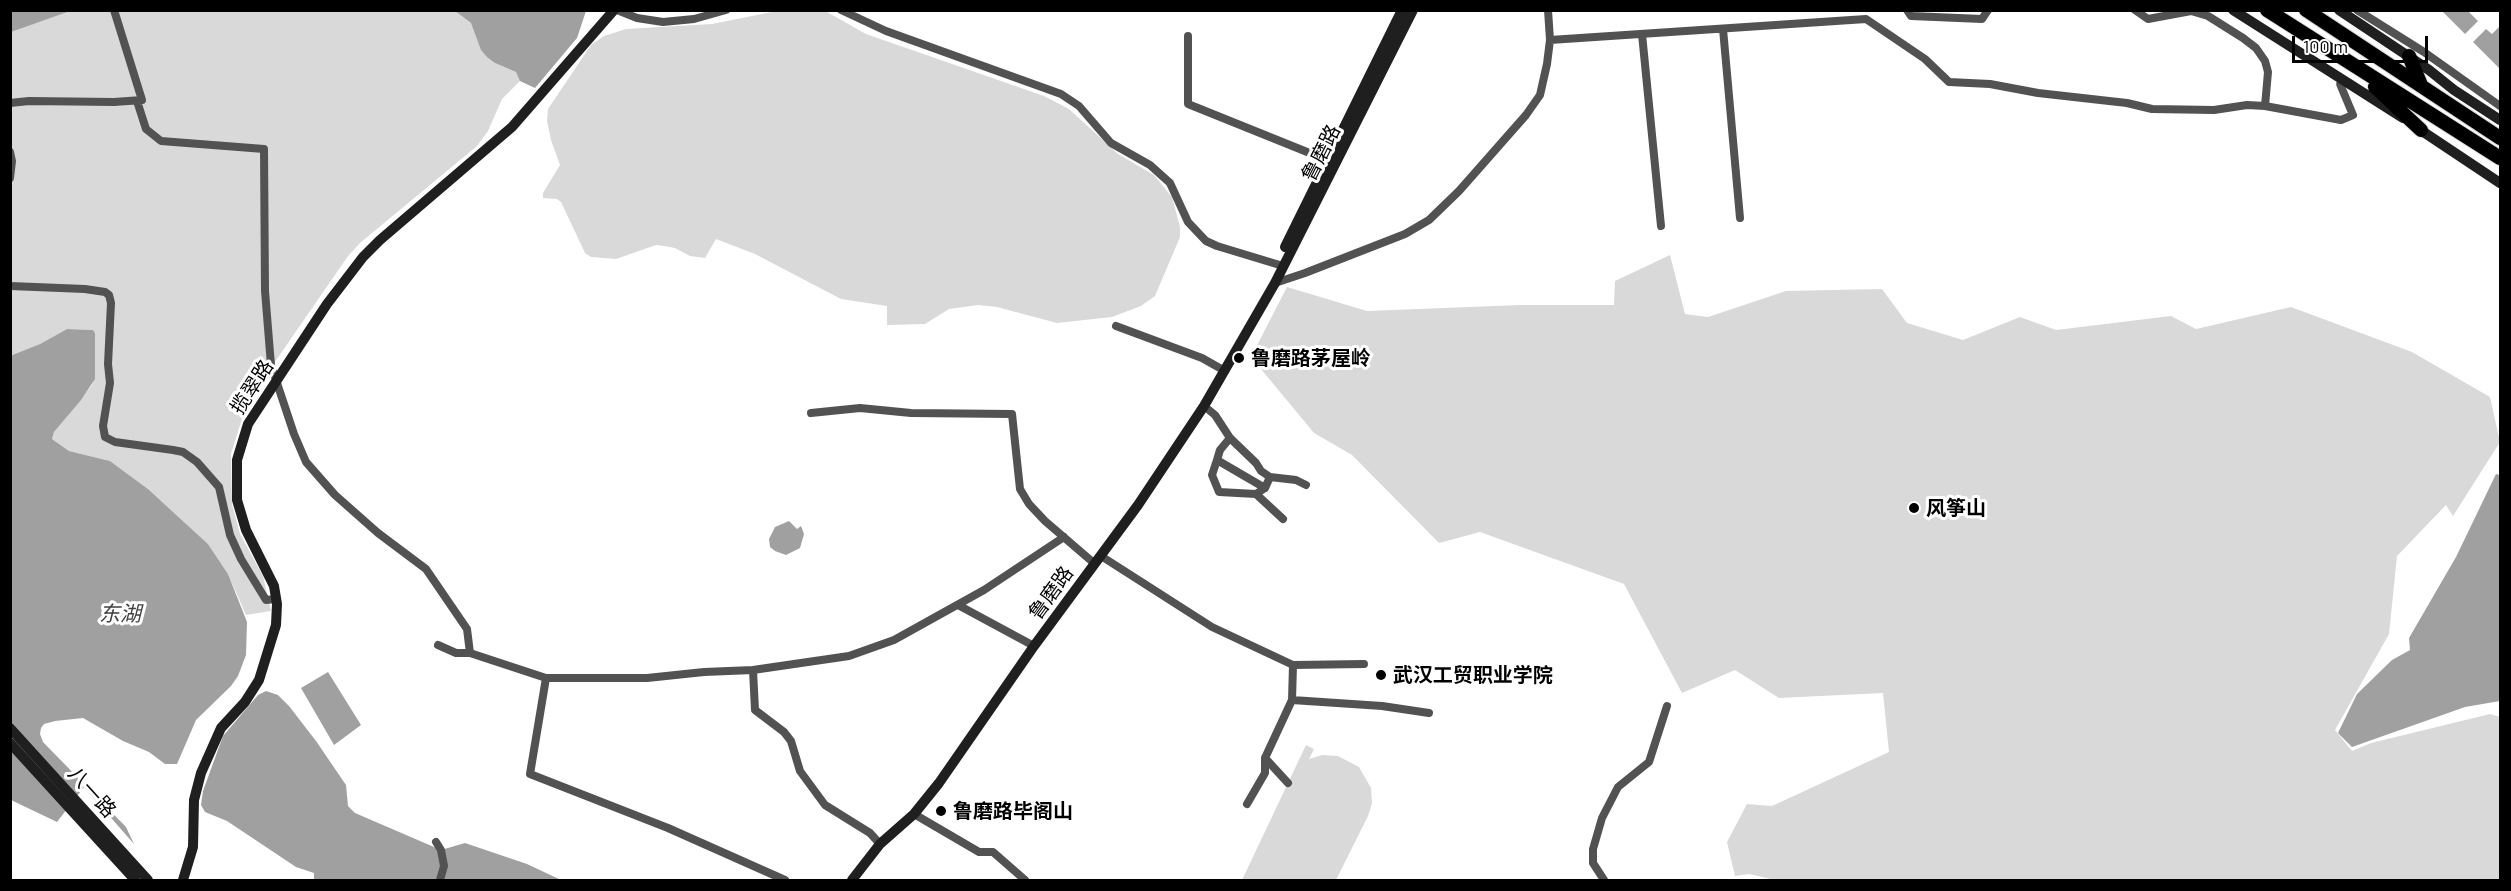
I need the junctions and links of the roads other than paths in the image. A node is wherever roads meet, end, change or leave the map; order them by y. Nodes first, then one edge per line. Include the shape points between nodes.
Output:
1 (114, 10) edge
2 (616, 10) edge
3 (726, 10) edge
4 (841, 10) edge
5 (1402, 10) edge
6 (1413, 10) edge
7 (1548, 10) edge
8 (1907, 10) edge
9 (1988, 10) edge
10 (2135, 10) edge
11 (2234, 10) edge
12 (2267, 10) edge
13 (2306, 10) edge
14 (2339, 10) edge
15 (2357, 10) edge
16 (1722, 29) junction
17 (1642, 34) junction
18 (1188, 36) dead end
19 (1550, 40) junction
20 (2409, 56) joint
21 (2349, 64) junction
22 (2415, 70) junction
23 (2342, 82) junction
24 (137, 101) junction
25 (10, 103) edge
26 (2265, 106) junction
27 (2500, 106) edge
28 (2500, 120) edge
29 (2421, 130) junction
30 (2500, 138) edge
31 (10, 152) edge
32 (2500, 158) edge
33 (1331, 162) junction
34 (10, 178) edge
35 (2500, 183) edge
36 (1740, 218) dead end
37 (1661, 226) dead end
38 (1280, 265) junction
39 (1275, 283) junction
40 (10, 286) edge
41 (1258, 311) junction
42 (1116, 326) dead end
43 (1225, 371) junction
44 (276, 382) junction
45 (1204, 406) junction
46 (811, 413) dead end
47 (1230, 438) junction
48 (1217, 460) junction
49 (1270, 477) junction
50 (1306, 485) dead end
51 (1265, 488) junction
52 (1256, 494) junction
53 (1283, 519) dead end
54 (1064, 537) junction
55 (1098, 560) junction
56 (276, 598) junction
57 (958, 605) junction
58 (438, 645) dead end
59 (1034, 646) junction
60 (470, 653) junction
61 (1364, 664) dead end
62 (1293, 665) junction
63 (753, 670) junction
64 (546, 678) junction
65 (1292, 700) junction
66 (1667, 706) dead end
67 (1429, 713) dead end
68 (10, 728) edge
69 (10, 743) edge
70 (1265, 758) junction
71 (1288, 783) dead end
72 (1247, 804) dead end
73 (914, 814) junction
74 (436, 842) dead end
75 (880, 844) junction
76 (179, 879) edge
77 (135, 880) edge
78 (148, 880) edge
79 (440, 880) edge
80 (785, 880) edge
81 (852, 880) edge
82 (1025, 880) edge
83 (1604, 880) edge

1 - 24 street via 142,100
2 - 3 street via 663,22
2 - 44 street, 揽翠路 via 512,127 363,257
4 - 38 street via 886,31 1071,100 1112,142 1150,165 1170,183 1188,222 1206,240
5 - 33 street, 鲁磨路
6 - 33 street, 鲁磨路
7 - 19 street
8 - 9 street via 1911,16 1982,19
10 - 26 street via 2148,19 2191,12 2208,16 2243,38 2265,61
11 - 23 street
12 - 21 highway
13 - 22 highway
14 - 20 street
15 - 27 street
16 - 17 street
16 - 26 street via 1866,19 1925,59 1949,82 1990,84 2152,108 2214,111
16 - 36 street
17 - 19 street
17 - 37 street
18 - 33 street via 1188,104
19 - 39 street via 1540,95 1429,220 1373,248
20 - 22 highway
21 - 29 highway
21 - 32 highway
22 - 28 street
22 - 30 highway via 2421,85
23 - 26 street via 2353,115 2341,120
23 - 29 street
24 - 25 street
24 - 44 street via 146,129 161,141 264,148 265,291
29 - 35 street
31 - 34 street
33 - 38 street, 鲁磨路
38 - 39 street, 鲁磨路
38 - 41 street, 鲁磨路
39 - 41 street, 鲁磨路
40 - 56 street via 85,289 109,295 110,383 103,426 105,437 115,442 183,452 197,462 219,487 238,553 266,600
41 - 43 street, 鲁磨路
42 - 43 street via 1202,358
43 - 45 street, 鲁磨路
44 - 56 street, 揽翠路 via 248,424 236,476 242,518 271,578
44 - 60 street via 306,462 335,495 426,569 467,629
45 - 47 street
45 - 55 street, 鲁磨路
46 - 54 street via 860,408 1012,414 1020,489 1029,504
47 - 48 street
47 - 49 street
48 - 51 street
48 - 52 street via 1212,476 1219,492
49 - 50 street
49 - 51 street
51 - 52 street
52 - 53 street
54 - 55 street
54 - 57 street
55 - 59 street, 鲁磨路
55 - 62 street via 1212,627
56 - 76 street, 揽翠路 via 276,625 259,680 221,728 201,773 194,800 193,847
57 - 59 street
57 - 63 street via 894,640 849,656
58 - 60 street via 456,653
59 - 73 street, 鲁磨路
60 - 64 street
61 - 62 street
62 - 65 street
63 - 64 street via 647,678
63 - 75 street via 755,710 791,741 800,771 825,805 870,833
64 - 80 street via 530,774 668,828
65 - 67 street
65 - 70 street
66 - 83 street via 1649,762 1618,788 1602,818 1593,862
68 - 78 street, 八一路
69 - 77 street, 八一路
70 - 71 street
70 - 72 street via 1265,773
73 - 75 street, 鲁磨路
73 - 82 street via 979,852 993,852
74 - 79 street via 444,866
75 - 81 street, 鲁磨路

